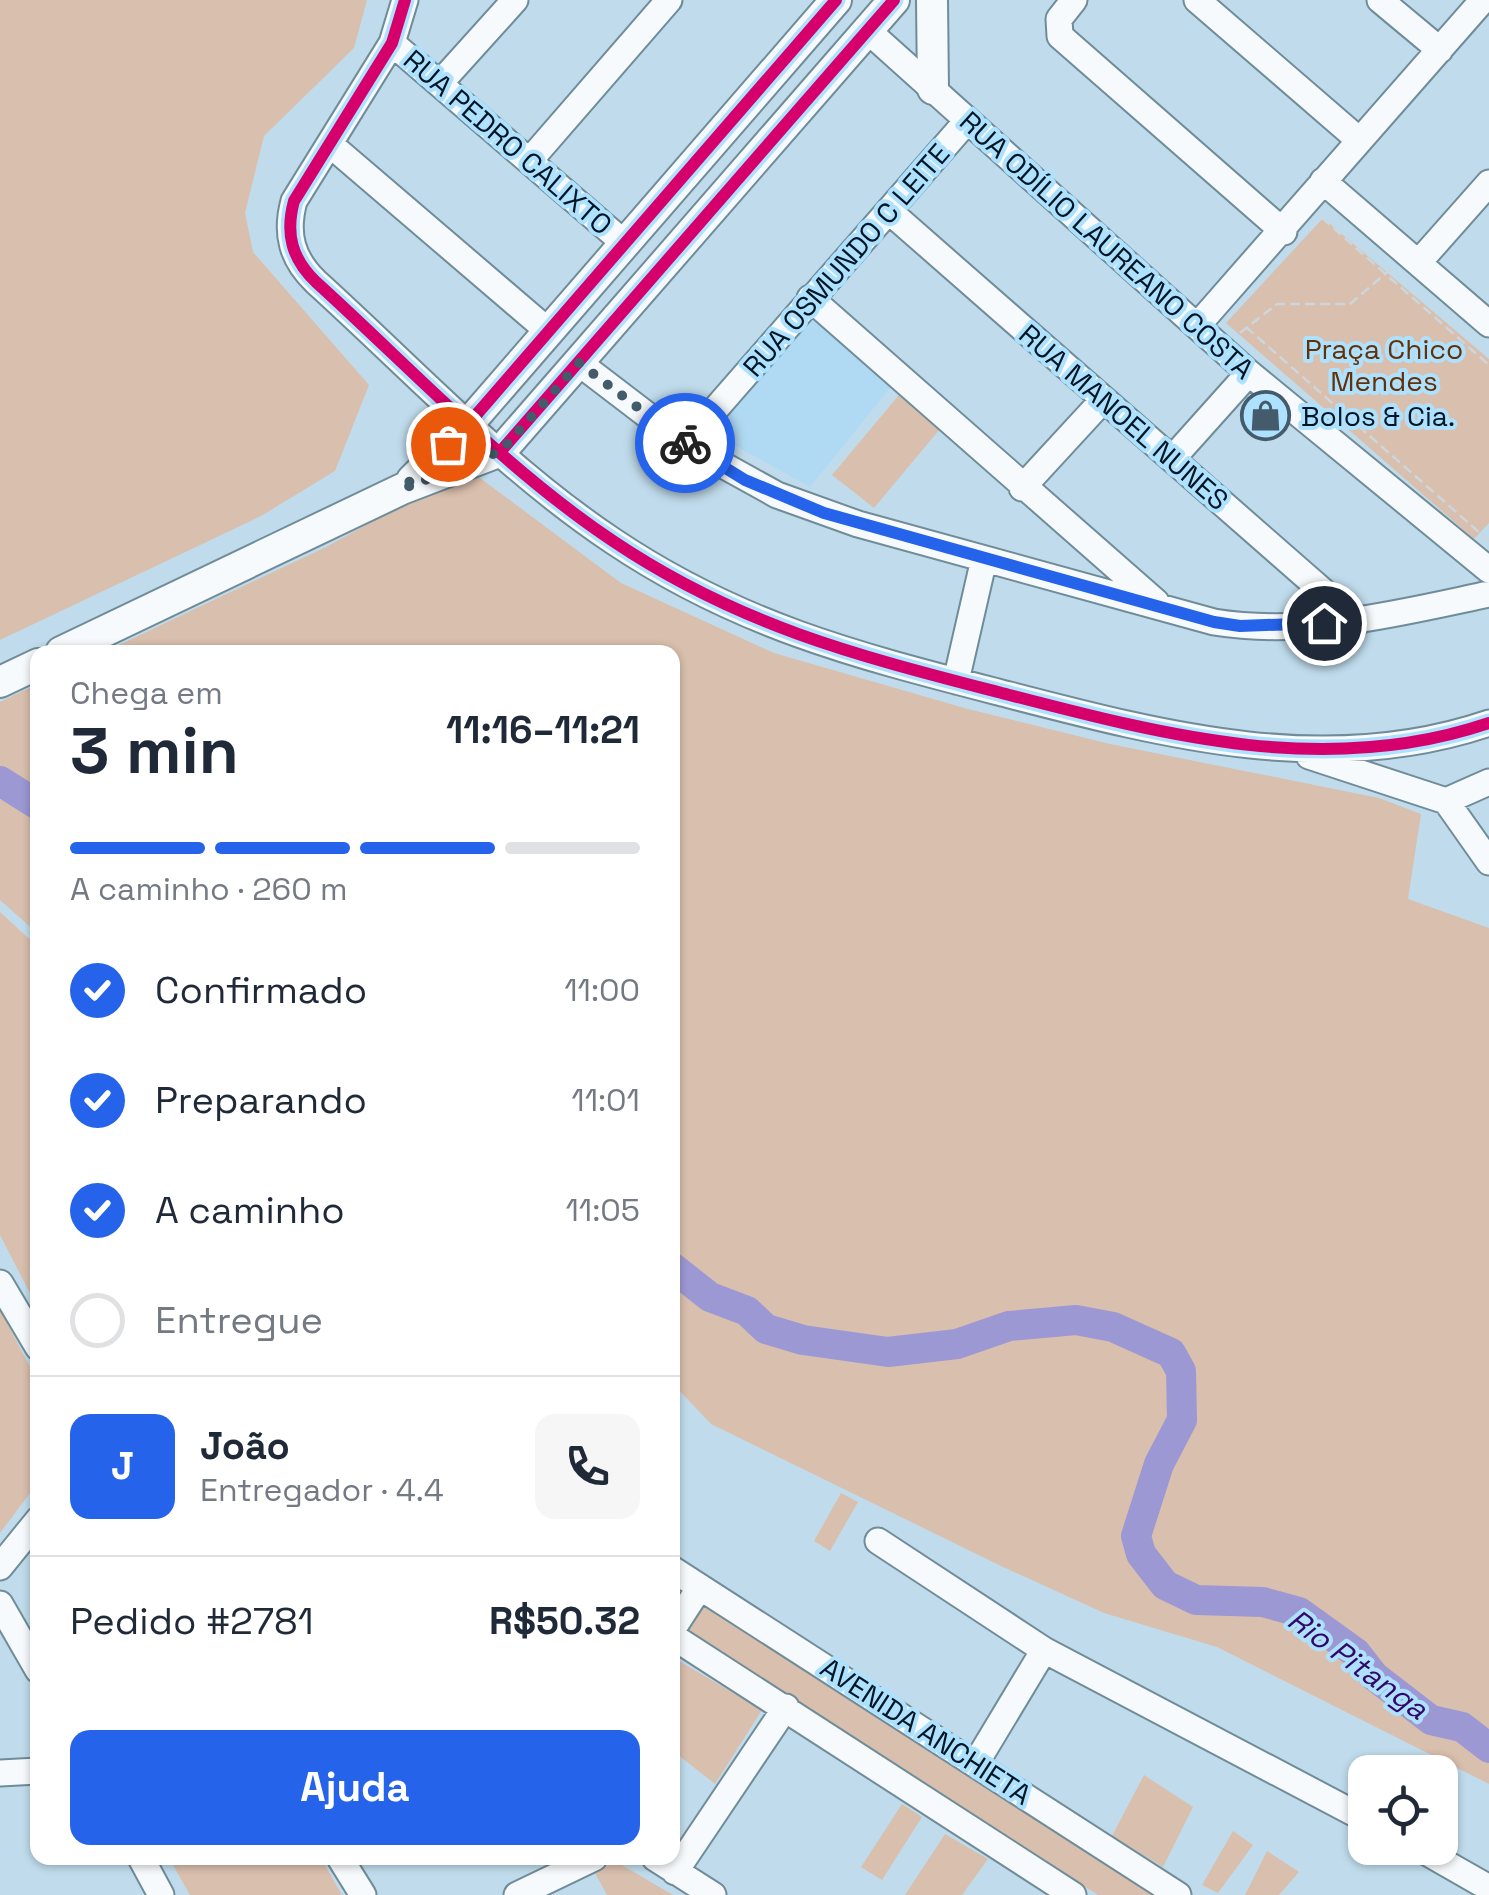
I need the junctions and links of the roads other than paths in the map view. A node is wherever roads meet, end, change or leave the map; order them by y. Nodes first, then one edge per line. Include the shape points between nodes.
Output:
1 (405, 0) edge
2 (515, 0) edge
3 (669, 0) edge
4 (836, 0) edge
5 (894, 0) edge
6 (932, 0) edge
7 (1074, 0) edge
8 (1198, 0) edge
9 (1380, 0) edge
10 (1483, 0) edge
11 (867, 30) junction
12 (392, 43) junction
13 (1440, 50) junction
14 (442, 82) junction
15 (932, 89) junction
16 (967, 122) junction
17 (1359, 140) junction
18 (332, 146) junction
19 (531, 159) junction
20 (1323, 181) junction
21 (1489, 183) edge
22 (890, 212) junction
23 (1284, 232) junction
24 (623, 242) junction
25 (1413, 258) junction
26 (810, 298) junction
27 (1489, 324) edge
28 (1197, 326) junction
29 (547, 330) junction
30 (579, 363) junction
31 (1249, 374) junction
32 (1103, 400) junction
33 (470, 422) junction
34 (685, 444) junction
35 (501, 451) junction
36 (1172, 458) junction
37 (1022, 488) junction
38 (402, 489) junction
39 (1486, 554) edge
40 (984, 559) junction
41 (1489, 594) edge
42 (1160, 606) junction
43 (1358, 622) junction
44 (76, 645) edge
45 (30, 668) edge
46 (956, 681) junction
47 (0, 682) edge
48 (1489, 723) edge
49 (1386, 748) junction
50 (1295, 751) junction
51 (1489, 782) edge
52 (1404, 789) junction
53 (1446, 801) junction
54 (1489, 862) edge
55 (0, 1283) edge
56 (30, 1334) edge
57 (30, 1530) edge
58 (878, 1541) dead end
59 (0, 1567) edge
60 (680, 1574) edge
61 (700, 1587) junction
62 (0, 1604) edge
63 (680, 1620) edge
64 (680, 1638) edge
65 (30, 1656) edge
66 (1055, 1656) junction
67 (786, 1707) junction
68 (976, 1763) junction
69 (30, 1771) edge
70 (0, 1773) edge
71 (1348, 1810) edge
72 (680, 1845) edge
73 (145, 1865) edge
74 (344, 1865) edge
75 (580, 1865) edge
76 (667, 1865) edge
77 (1449, 1865) edge
78 (1489, 1888) edge
79 (161, 1895) edge
80 (363, 1895) edge
81 (518, 1895) edge
82 (713, 1895) edge
83 (1073, 1895) edge
84 (1178, 1895) edge

1 - 12 street
2 - 14 street
3 - 19 street
4 - 24 main road
5 - 11 main road
6 - 15 main road
7 - 23 street via 1060,18 1060,36
8 - 17 street
9 - 13 street
10 - 13 street
11 - 15 street, RUA ODÍLIO LAUREANO COSTA
11 - 30 main road
12 - 14 street, RUA PEDRO CALIXTO
12 - 18 street
13 - 17 street
14 - 19 street, RUA PEDRO CALIXTO
15 - 16 street, RUA ODÍLIO LAUREANO COSTA
16 - 22 street, RUA OSMUNDO C LEITE
16 - 28 street, RUA ODÍLIO LAUREANO COSTA
17 - 20 street
18 - 29 street
18 - 33 street via 294,202 294,255
19 - 24 street, RUA PEDRO CALIXTO
20 - 23 street
20 - 25 street
21 - 25 street
22 - 26 street, RUA OSMUNDO C LEITE
22 - 32 street, RUA MANOEL NUNES
23 - 28 street
24 - 29 main road
25 - 27 street
26 - 34 street, RUA OSMUNDO C LEITE
26 - 37 street
28 - 31 street, RUA ODÍLIO LAUREANO COSTA
29 - 33 main road
30 - 34 street
30 - 35 main road
31 - 36 street
31 - 39 street, RUA ODÍLIO LAUREANO COSTA
32 - 36 street, RUA MANOEL NUNES
32 - 37 street
33 - 35 street
33 - 38 main road
34 - 40 street via 777,495
35 - 38 main road
35 - 46 street via 612,541 721,605 825,646
36 - 43 street, RUA MANOEL NUNES
37 - 42 street
38 - 44 main road
40 - 42 street
40 - 46 street
41 - 43 street
42 - 43 street via 1240,626
45 - 47 main road
46 - 50 street via 1137,728
48 - 49 street
49 - 50 street
49 - 52 street via 1382,765
50 - 52 street
51 - 53 street
52 - 53 street
53 - 54 street
55 - 56 street
57 - 59 street
58 - 66 street
60 - 61 street, AVENIDA ANCHIETA
61 - 63 street
61 - 68 street, AVENIDA ANCHIETA
62 - 65 street
64 - 67 street, AVENIDA ANCHIETA
66 - 68 street
66 - 71 street
67 - 72 street
67 - 83 street, AVENIDA ANCHIETA
68 - 84 street, AVENIDA ANCHIETA
69 - 70 street
73 - 79 street
74 - 80 street
75 - 81 street
76 - 82 street
77 - 78 street

